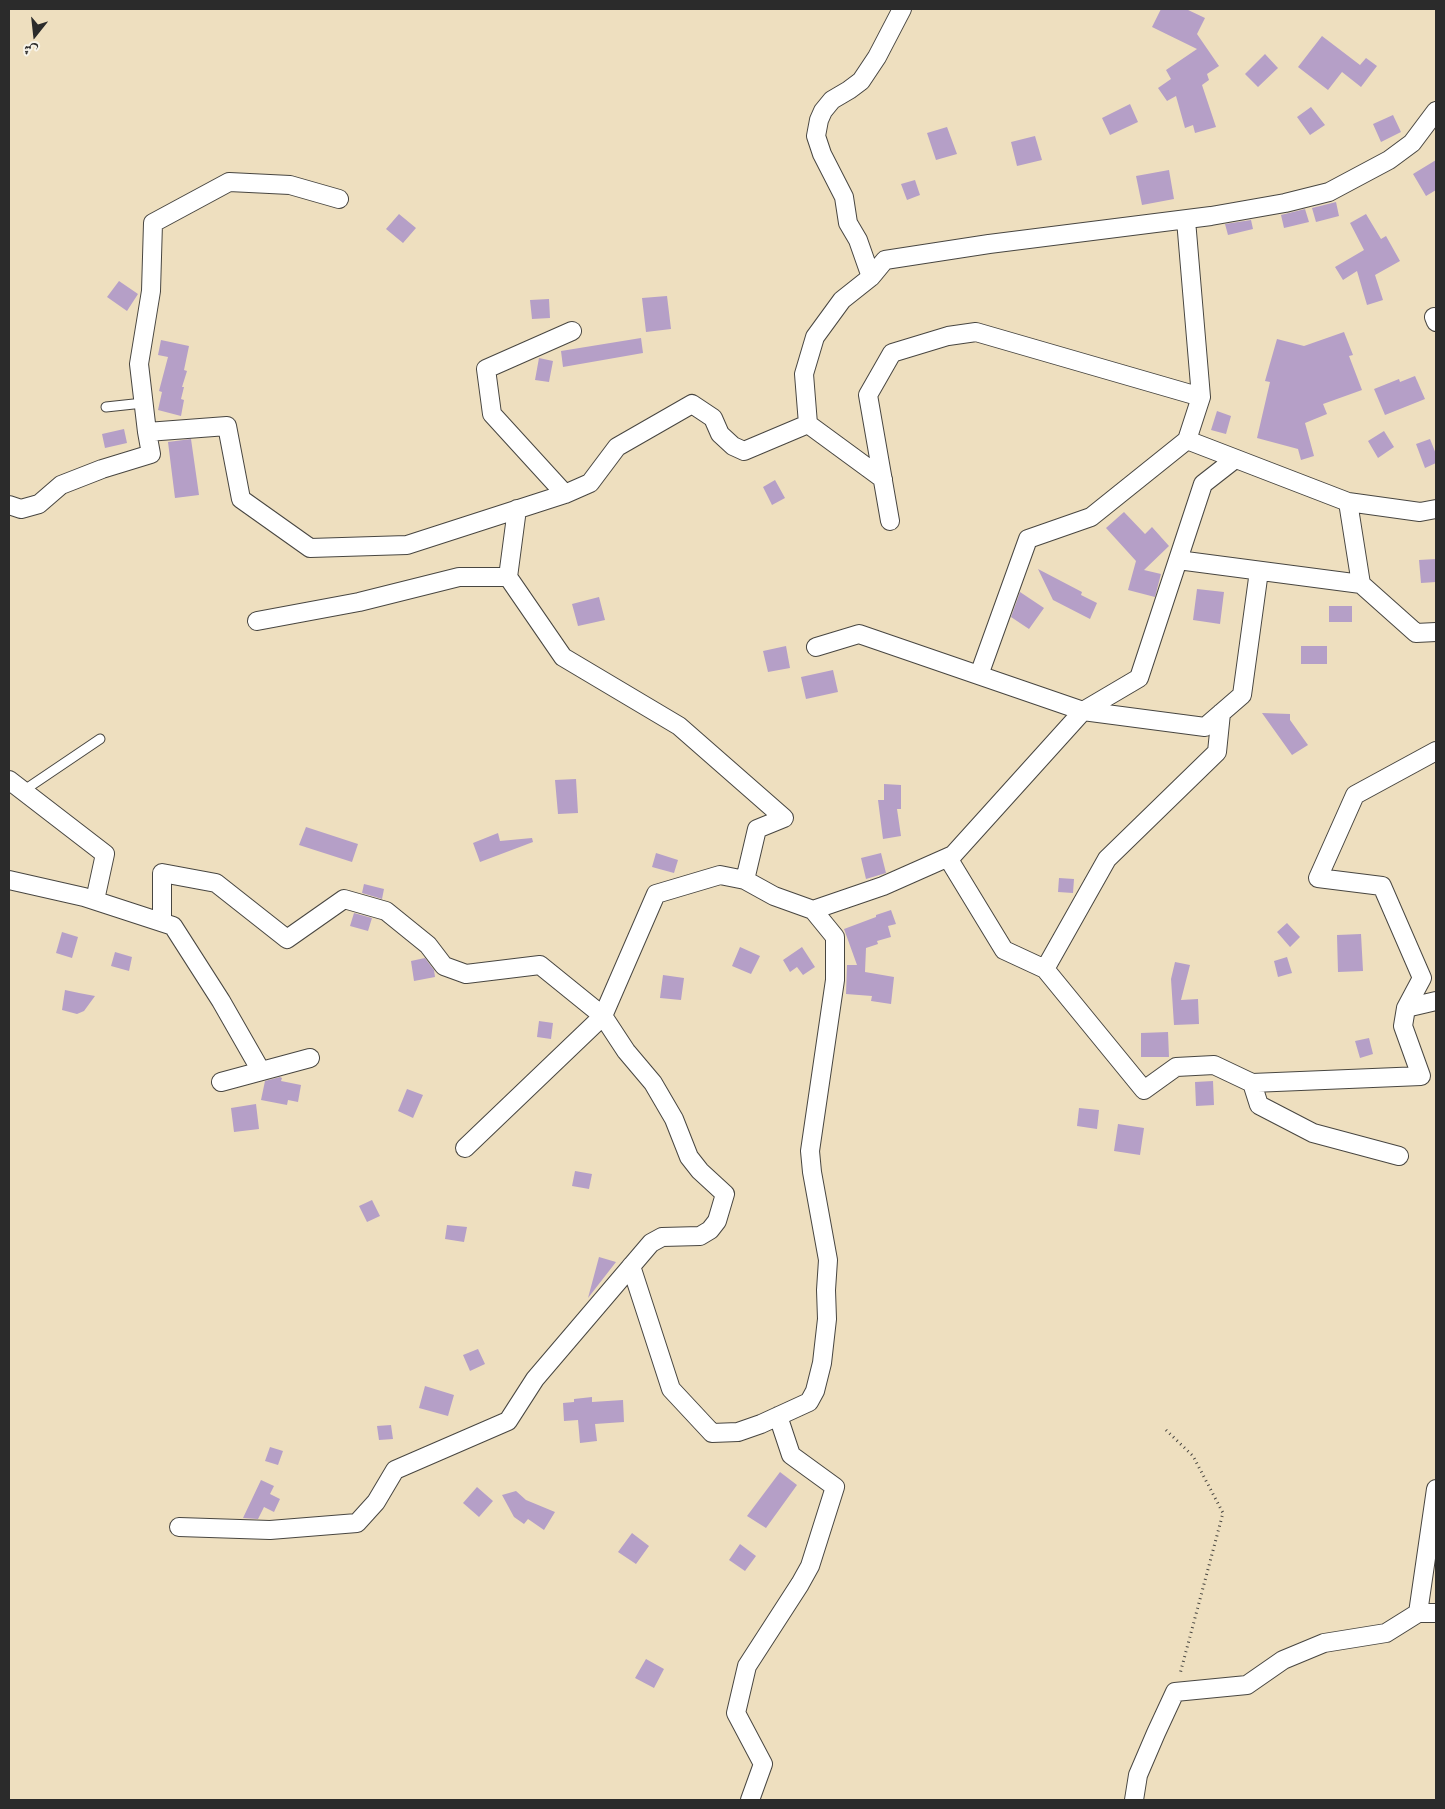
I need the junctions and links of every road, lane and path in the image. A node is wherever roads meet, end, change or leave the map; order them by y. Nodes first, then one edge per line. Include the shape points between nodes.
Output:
1 (902, 9) edge
2 (1436, 111) edge
3 (339, 199) dead end
4 (1186, 220) junction
5 (871, 277) junction
6 (572, 330) dead end
7 (1201, 397) junction
8 (143, 403) junction
9 (106, 407) dead end
10 (808, 424) junction
11 (147, 432) junction
12 (1187, 440) junction
13 (1235, 459) junction
14 (882, 479) junction
15 (565, 494) junction
16 (1348, 502) junction
17 (9, 505) edge
18 (517, 509) junction
19 (1436, 509) edge
20 (890, 521) dead end
21 (1178, 560) junction
22 (1259, 571) junction
23 (508, 577) junction
24 (1361, 584) junction
25 (257, 621) dead end
26 (1436, 632) edge
27 (816, 648) dead end
28 (979, 675) junction
29 (1083, 711) junction
30 (1221, 713) junction
31 (100, 739) dead end
32 (1436, 751) edge
33 (9, 780) edge
34 (23, 791) junction
35 (948, 858) junction
36 (9, 880) edge
37 (745, 880) junction
38 (95, 900) junction
39 (813, 910) junction
40 (162, 922) junction
41 (1045, 969) junction
42 (1436, 1001) edge
43 (1406, 1008) junction
44 (604, 1016) junction
45 (310, 1058) dead end
46 (261, 1071) junction
47 (221, 1082) dead end
48 (1252, 1083) junction
49 (464, 1148) dead end
50 (1399, 1156) dead end
51 (631, 1266) junction
52 (778, 1416) junction
53 (1166, 1430) dead end
54 (1436, 1489) edge
55 (179, 1527) dead end
56 (1428, 1554) junction
57 (1436, 1571) edge
58 (1418, 1613) junction
59 (1436, 1613) edge
60 (1175, 1692) junction
61 (750, 1800) edge
62 (1134, 1800) edge

1 - 5 street via 861,81 832,100 822,111 816,136 844,197 848,223 858,240
2 - 4 street via 1412,143 1390,160 1329,192
3 - 8 street via 290,185 229,182 153,223 151,291 139,364
4 - 5 street via 885,260
4 - 7 street
5 - 10 street via 842,300 815,337 804,374
6 - 15 street via 486,369 492,414
7 - 12 street
7 - 14 street via 976,332 948,336 892,353 868,395
8 - 9 lane
8 - 11 street
10 - 14 street
10 - 15 street via 744,451 720,434 713,418 692,404 617,446 590,483
11 - 17 street via 151,454 62,485 39,504 21,509
11 - 18 street via 227,426 241,499 310,548 407,545
12 - 13 street
12 - 28 street via 1091,517 1028,539
13 - 16 street
13 - 21 street via 1204,484
14 - 20 street
15 - 18 street
16 - 19 street via 1420,512
16 - 24 street
18 - 23 street
21 - 22 street
21 - 29 street via 1139,678
22 - 24 street
22 - 30 street via 1242,695
23 - 25 street via 459,577 360,602
23 - 37 street via 563,657 679,726 784,818 757,829
24 - 26 street via 1416,633
27 - 28 street via 859,634
28 - 29 street
29 - 30 street via 1205,727
29 - 35 street
30 - 41 street via 1218,752 1107,859
31 - 34 lane
32 - 43 street via 1355,795 1318,878 1382,886 1422,978
33 - 34 street
34 - 38 street via 105,854
35 - 39 street via 883,886
35 - 41 street via 1004,950
36 - 38 street
37 - 39 street via 774,896
37 - 44 street via 720,875 656,894
38 - 40 street
39 - 52 street via 835,937 836,980 810,1151 828,1260 827,1319 815,1391 809,1402
40 - 44 street via 162,874 216,883 287,939 344,899 386,911 428,946 444,966 466,974 540,965
40 - 46 street via 173,926
41 - 48 street via 1144,1090 1176,1067 1214,1065
42 - 43 street
43 - 48 street via 1403,1026 1420,1076
44 - 49 street
44 - 51 street via 626,1051 653,1083 674,1119 689,1157 724,1194 717,1221 710,1230 700,1236 662,1237 651,1243
45 - 46 street
46 - 47 street
48 - 50 street via 1259,1105 1314,1133
51 - 52 street via 671,1390 712,1434 738,1432
51 - 55 street via 535,1379 508,1421 395,1470 376,1502 357,1523 270,1530
52 - 61 street via 791,1455 836,1487 810,1566 747,1666 736,1713 763,1764
53 - 60 path via 1193,1456 1222,1513
54 - 56 street
56 - 57 street
56 - 58 street
58 - 59 street
58 - 60 street via 1386,1633 1324,1643 1283,1660 1247,1685
60 - 62 street via 1138,1775

